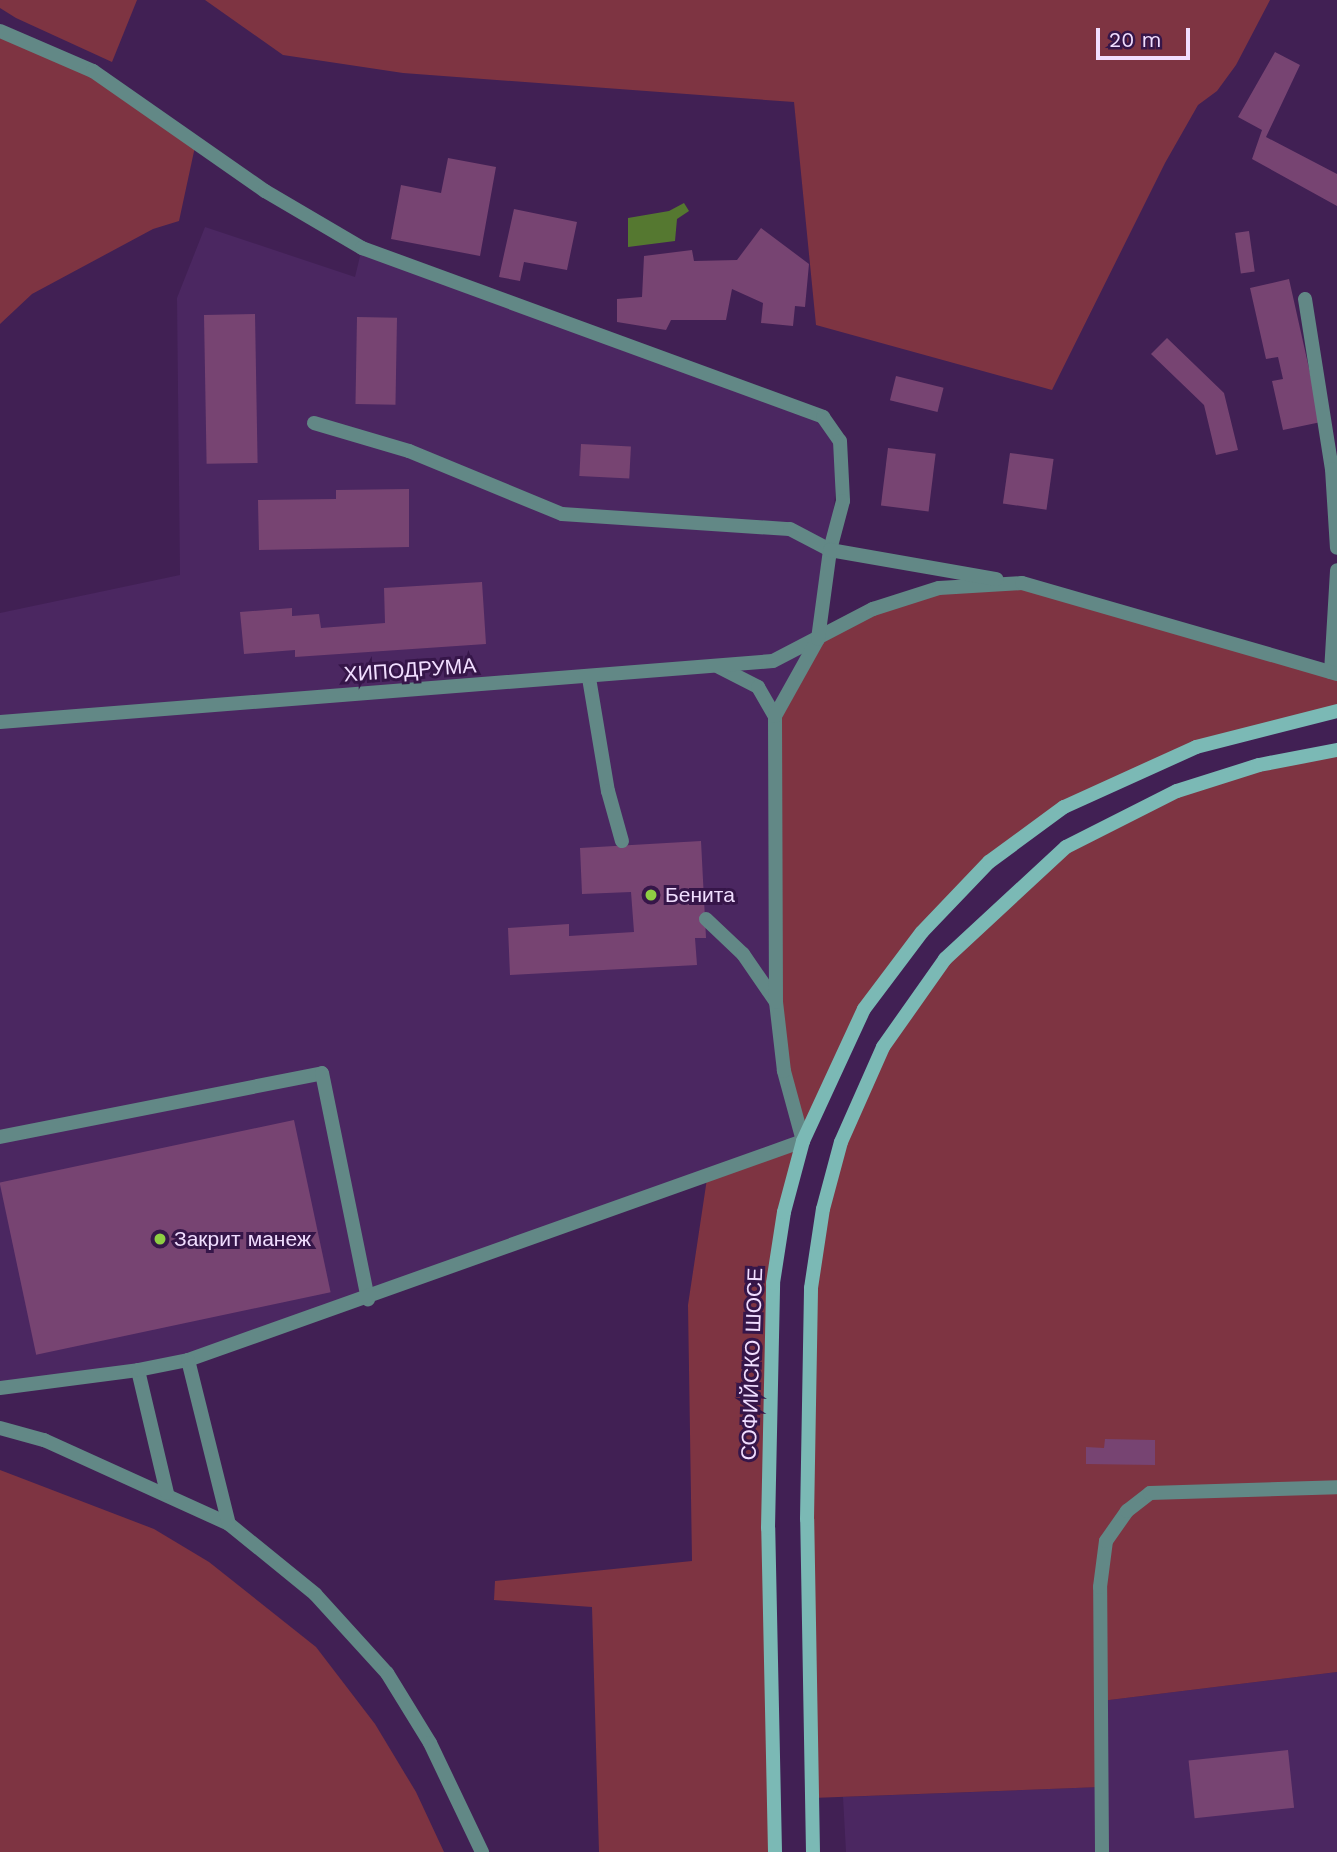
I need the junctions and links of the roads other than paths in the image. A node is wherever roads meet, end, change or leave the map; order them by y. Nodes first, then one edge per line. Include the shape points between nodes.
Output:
1 (0, 31) edge
2 (1306, 299) dead end
3 (314, 423) dead end
4 (1337, 548) edge
5 (830, 550) junction
6 (1337, 570) edge
7 (1022, 583) junction
8 (818, 639) junction
9 (719, 667) junction
10 (1334, 673) edge
11 (589, 678) junction
12 (1337, 710) edge
13 (775, 716) junction
14 (0, 722) edge
15 (1337, 750) edge
16 (622, 841) dead end
17 (706, 919) dead end
18 (776, 1002) junction
19 (0, 1138) edge
20 (803, 1141) junction
21 (368, 1299) junction
22 (188, 1360) junction
23 (138, 1370) junction
24 (0, 1388) edge
25 (0, 1428) edge
26 (1337, 1487) edge
27 (167, 1493) junction
28 (229, 1524) junction
29 (482, 1852) edge
30 (775, 1852) edge
31 (813, 1852) edge
32 (1101, 1852) edge

1 - 5 street via 93,71 265,191 362,248 823,417 840,441 843,501
2 - 4 street via 1332,469
3 - 5 street via 409,451 562,514 790,529
5 - 7 street
5 - 8 street
6 - 10 street
7 - 8 street, ХИПОДРУМА via 939,588 873,609
7 - 10 street
8 - 9 street, ХИПОДРУМА via 773,662
8 - 13 street
9 - 11 street, ХИПОДРУМА
9 - 13 street via 758,687
11 - 14 street, ХИПОДРУМА
11 - 16 street via 608,791
12 - 20 main road, СОФИЙСКО ШОСЕ via 1257,728 1145,766 1064,807 989,862 922,932 864,1009
13 - 18 street
15 - 31 main road via 1259,765 1177,791 1066,847 945,959 883,1047 841,1142 823,1209 811,1287 807,1519
17 - 18 street via 743,954
18 - 20 street via 784,1070
19 - 21 street via 322,1073
20 - 21 street
20 - 30 main road, СОФИЙСКО ШОСЕ via 784,1212 774,1283 768,1528
21 - 22 street
22 - 23 street
22 - 28 street
23 - 24 street
23 - 27 street
25 - 27 street via 44,1440
26 - 32 street via 1150,1493 1127,1511 1106,1541 1100,1587
27 - 28 street
28 - 29 street via 315,1594 387,1672 430,1743

